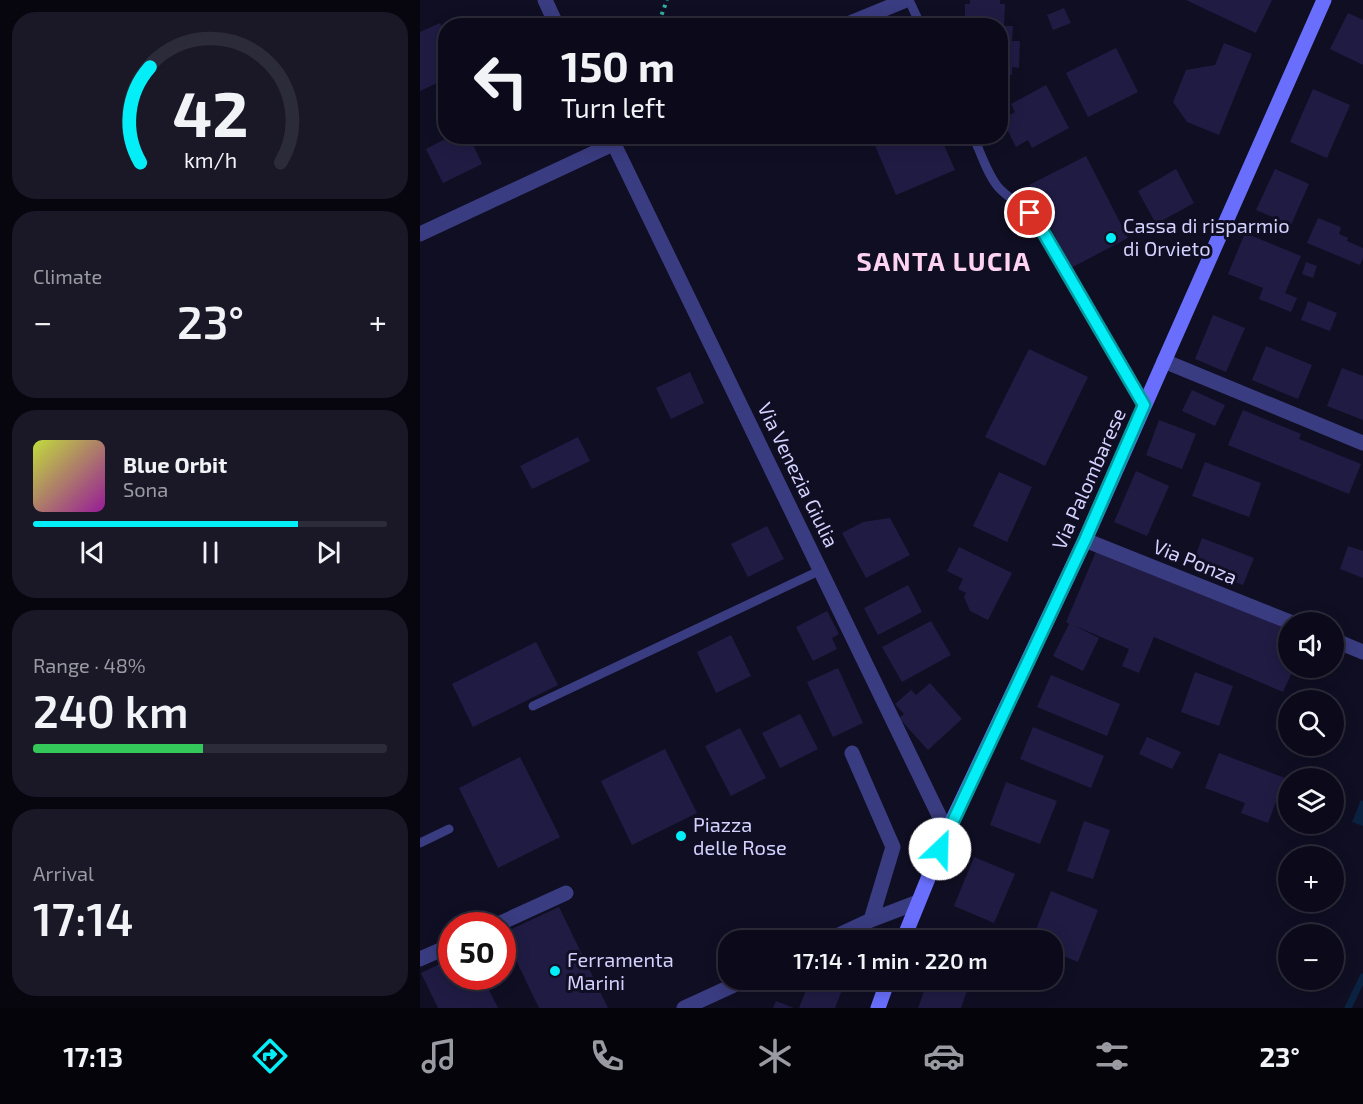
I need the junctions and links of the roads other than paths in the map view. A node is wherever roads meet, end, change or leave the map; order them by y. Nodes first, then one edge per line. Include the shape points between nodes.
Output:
1 (545, 0) edge
2 (907, 0) edge
3 (1324, 0) edge
4 (553, 18) edge
5 (863, 18) edge
6 (917, 18) edge
7 (604, 144) edge
8 (614, 144) edge
9 (977, 144) edge
10 (420, 234) edge
11 (1164, 361) junction
12 (1144, 405) junction
13 (1363, 442) edge
14 (1085, 540) junction
15 (821, 570) junction
16 (1278, 617) edge
17 (1344, 644) edge
18 (1363, 652) edge
19 (533, 706) dead end
20 (852, 753) dead end
21 (449, 829) dead end
22 (947, 832) junction
23 (420, 843) edge
24 (566, 893) dead end
25 (918, 902) junction
26 (516, 916) edge
27 (871, 920) junction
28 (850, 930) edge
29 (907, 930) edge
30 (438, 951) edge
31 (420, 959) edge
32 (723, 990) edge
33 (884, 990) edge
34 (684, 1008) edge
35 (878, 1008) edge

1 - 4 street
2 - 5 street
2 - 6 lane
3 - 11 main road, Via Palombarese
7 - 10 street
8 - 15 street, Via Venezia Giulia
9 - 12 lane via 1000,190 1038,223
11 - 12 main road, Via Palombarese
11 - 13 street
12 - 14 main road, Via Palombarese
14 - 16 street, Via Ponza
14 - 22 main road, Via Palombarese
15 - 19 lane
15 - 22 street, Via Venezia Giulia
17 - 18 street
20 - 27 street via 893,847
21 - 23 lane
22 - 25 main road, Via Palombarese
24 - 26 street
25 - 27 street
25 - 29 main road, Via Palombarese
27 - 28 street
30 - 31 street
32 - 34 street
33 - 35 main road

